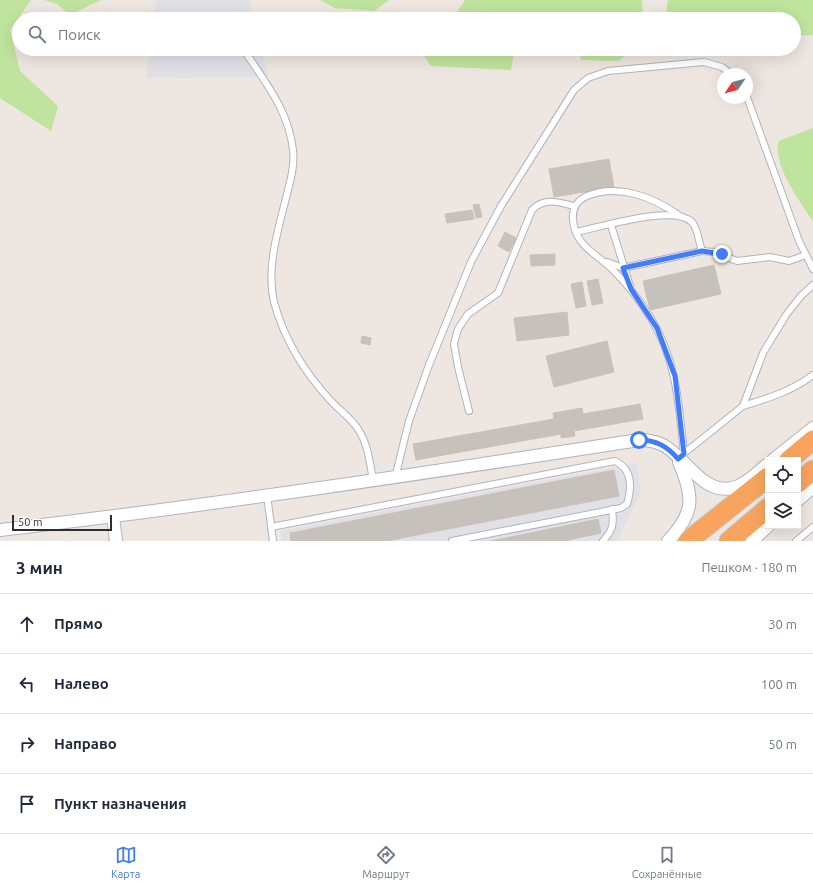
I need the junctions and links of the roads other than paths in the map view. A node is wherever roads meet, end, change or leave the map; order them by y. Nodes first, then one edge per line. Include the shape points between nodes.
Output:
1 (248, 56) dead end
2 (723, 68) edge
3 (750, 104) edge
4 (574, 206) junction
5 (680, 216) junction
6 (611, 225) junction
7 (576, 232) junction
8 (702, 251) junction
9 (806, 255) junction
10 (600, 259) junction
11 (623, 268) junction
12 (813, 269) edge
13 (813, 285) edge
14 (631, 289) junction
15 (813, 375) edge
16 (743, 406) junction
17 (469, 411) dead end
18 (813, 428) edge
19 (813, 440) edge
20 (681, 456) junction
21 (777, 457) edge
22 (792, 457) edge
23 (765, 466) edge
24 (813, 470) edge
25 (395, 478) junction
26 (765, 479) edge
27 (801, 480) edge
28 (373, 481) junction
29 (813, 487) edge
30 (267, 496) junction
31 (801, 497) edge
32 (612, 509) junction
33 (765, 511) edge
34 (113, 517) junction
35 (271, 527) junction
36 (813, 527) edge
37 (765, 529) edge
38 (0, 530) edge
39 (116, 541) edge
40 (273, 541) edge
41 (452, 541) edge
42 (603, 541) edge
43 (668, 541) edge
44 (688, 541) edge
45 (729, 541) edge
46 (752, 541) edge
47 (796, 541) edge

1 - 28 lane via 280,103 293,151 291,176 272,268 274,301 299,360 315,383 358,428 366,444
2 - 25 lane via 704,62 608,71 588,78 574,90 501,206 471,262 409,421
3 - 9 lane
4 - 5 lane via 582,198 592,194 618,190 647,198
4 - 7 lane via 572,219
4 - 17 lane via 556,201 545,201 536,205 498,293 468,314 458,329 454,344
5 - 6 lane via 655,215
5 - 8 lane via 693,224
6 - 7 lane
6 - 11 lane
7 - 10 lane via 584,246
8 - 9 lane via 714,252 737,261 770,257 789,261
8 - 11 lane
9 - 12 lane
10 - 11 lane
10 - 14 lane
11 - 14 lane
13 - 16 lane via 786,315 763,353
14 - 20 lane via 657,328 675,376
15 - 16 lane via 777,396
16 - 20 lane
18 - 21 street
19 - 22 highway
20 - 23 street via 707,483 728,489 743,484
20 - 25 street via 664,446 648,440 639,440
20 - 43 street via 690,509 686,520
24 - 27 highway
25 - 28 street
26 - 44 highway
28 - 30 street
29 - 31 street
30 - 34 street
30 - 35 lane
32 - 35 lane via 627,504 630,496 627,470 615,461
32 - 41 lane
32 - 42 lane via 614,523 611,533
33 - 45 highway
34 - 38 street
34 - 39 street
35 - 40 lane
36 - 47 lane
37 - 46 street

